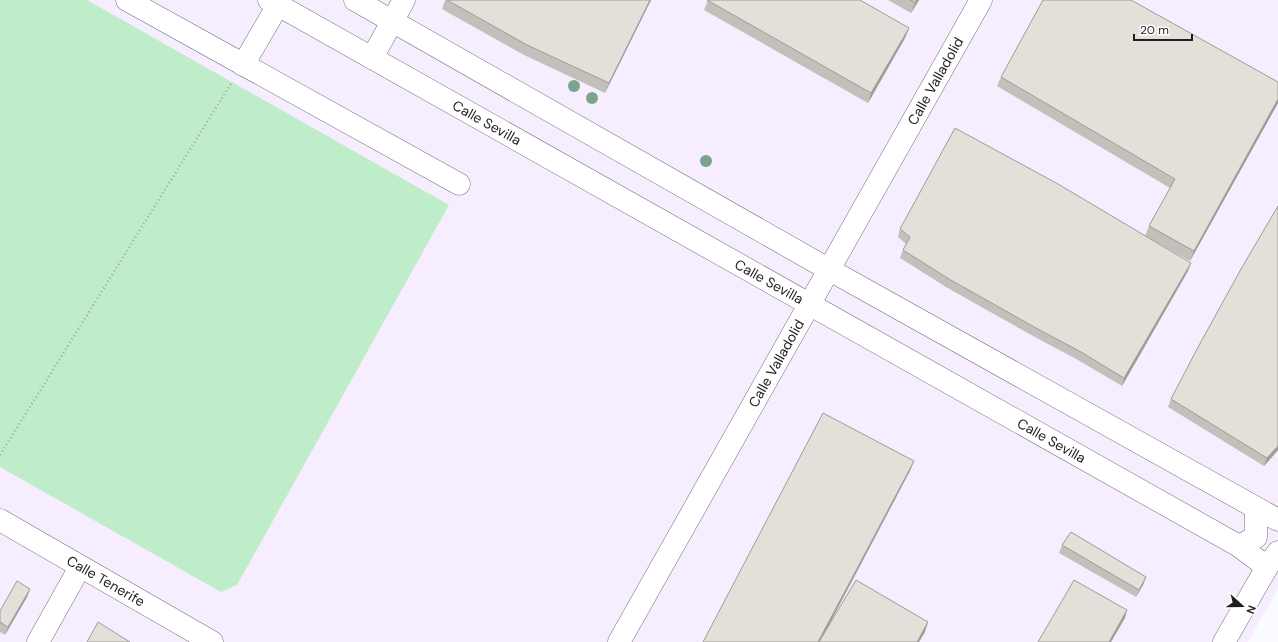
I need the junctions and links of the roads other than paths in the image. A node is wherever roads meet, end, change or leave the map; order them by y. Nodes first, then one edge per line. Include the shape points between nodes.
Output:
1 (127, 0) edge
2 (354, 0) edge
3 (404, 0) edge
4 (980, 0) edge
5 (273, 3) edge
6 (392, 22) junction
7 (372, 58) junction
8 (243, 64) junction
9 (459, 184) dead end
10 (828, 269) junction
11 (809, 303) junction
12 (1256, 508) junction
13 (0, 520) edge
14 (1278, 520) edge
15 (1239, 546) junction
16 (1272, 559) edge
17 (80, 567) junction
18 (38, 642) edge
19 (212, 642) edge
20 (618, 642) edge
21 (1224, 642) edge

1 - 8 street
2 - 6 street
3 - 6 street
4 - 10 street, Calle Valladolid
5 - 7 street, Calle Sevilla
5 - 8 street
6 - 7 street
6 - 10 street
7 - 11 street, Calle Sevilla
8 - 9 street
10 - 11 street, Calle Valladolid
10 - 12 street
11 - 15 street, Calle Sevilla
11 - 20 street, Calle Valladolid
12 - 14 street
12 - 15 street via 1256,538
13 - 17 street, Calle Tenerife
15 - 16 street, Calle Sevilla
16 - 21 street
17 - 18 street
17 - 19 street, Calle Tenerife

